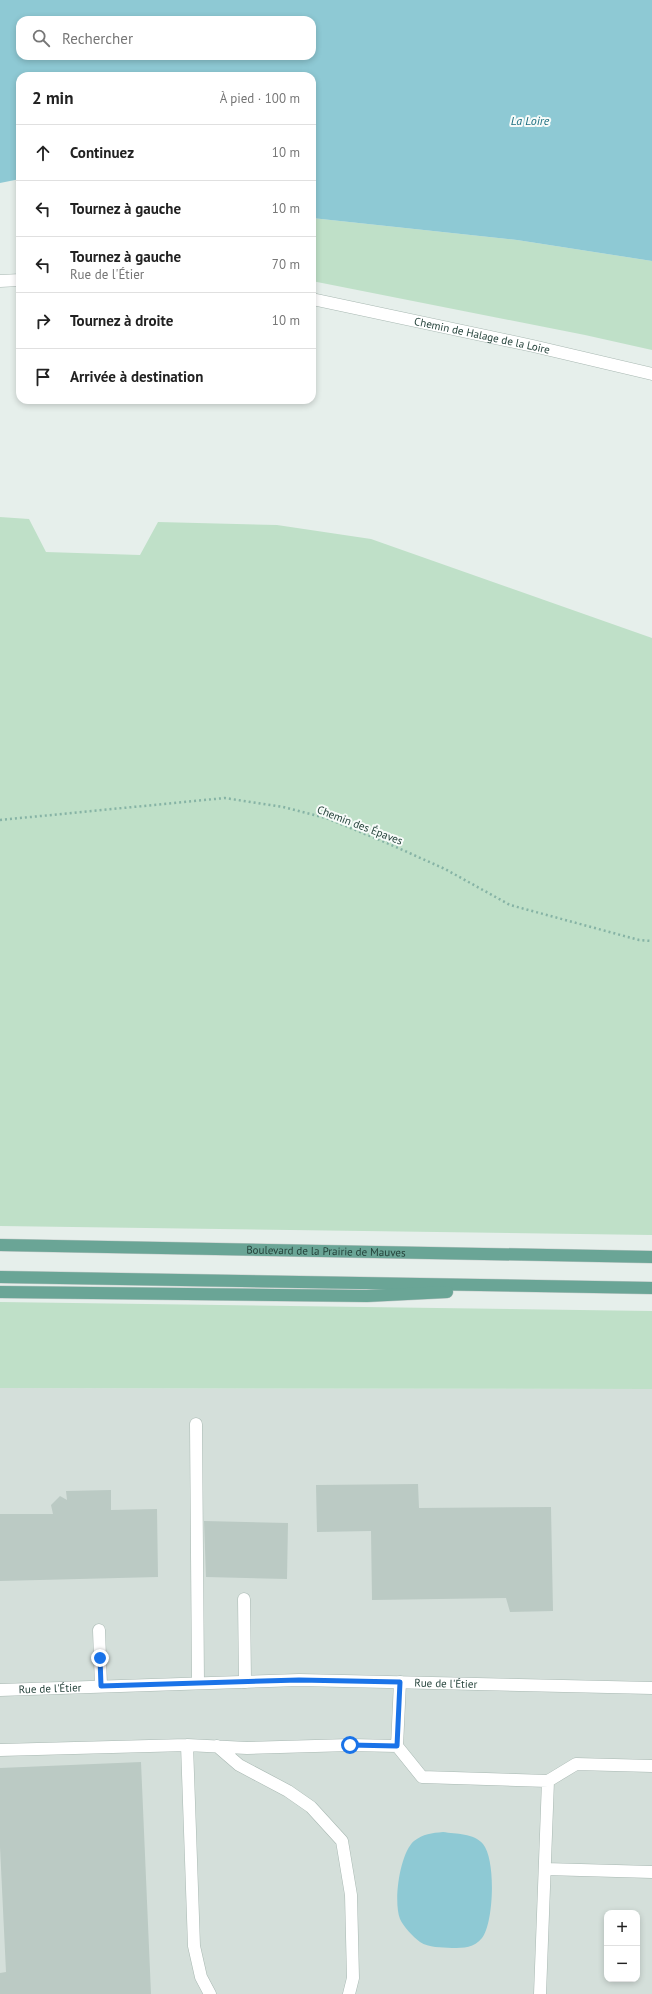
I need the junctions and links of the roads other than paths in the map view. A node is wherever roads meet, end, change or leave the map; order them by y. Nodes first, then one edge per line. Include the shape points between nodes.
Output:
1 (16, 280) edge
2 (0, 281) edge
3 (316, 300) edge
4 (652, 374) edge
5 (0, 1245) edge
6 (652, 1258) edge
7 (0, 1277) edge
8 (506, 1285) junction
9 (652, 1288) edge
10 (0, 1292) edge
11 (196, 1424) dead end
12 (244, 1599) dead end
13 (99, 1630) dead end
14 (245, 1682) junction
15 (400, 1682) junction
16 (198, 1683) junction
17 (101, 1686) junction
18 (652, 1688) edge
19 (0, 1690) edge
20 (187, 1746) junction
21 (217, 1746) junction
22 (397, 1746) junction
23 (0, 1750) edge
24 (652, 1766) edge
25 (548, 1781) junction
26 (545, 1869) junction
27 (652, 1872) edge
28 (210, 1994) edge
29 (349, 1994) edge
30 (540, 1994) edge

1 - 2 street
3 - 4 street, Chemin de Halage de la Loire
5 - 6 main road, Boulevard de la Prairie de Mauves
7 - 8 main road
8 - 9 main road
8 - 10 main road via 459,1292 367,1296
11 - 16 street
12 - 14 street
13 - 17 street
14 - 15 street, Rue de l'Étier
14 - 16 street, Rue de l'Étier
15 - 18 street, Rue de l'Étier
15 - 22 street
16 - 17 street, Rue de l'Étier
17 - 19 street, Rue de l'Étier
20 - 21 street
20 - 23 street
20 - 28 street via 194,1946 201,1977
21 - 22 street
21 - 29 street via 239,1765 288,1791 311,1807 342,1841 351,1895 353,1978
22 - 25 street via 422,1777
24 - 25 street via 576,1764
25 - 26 street
26 - 27 street
26 - 30 street

